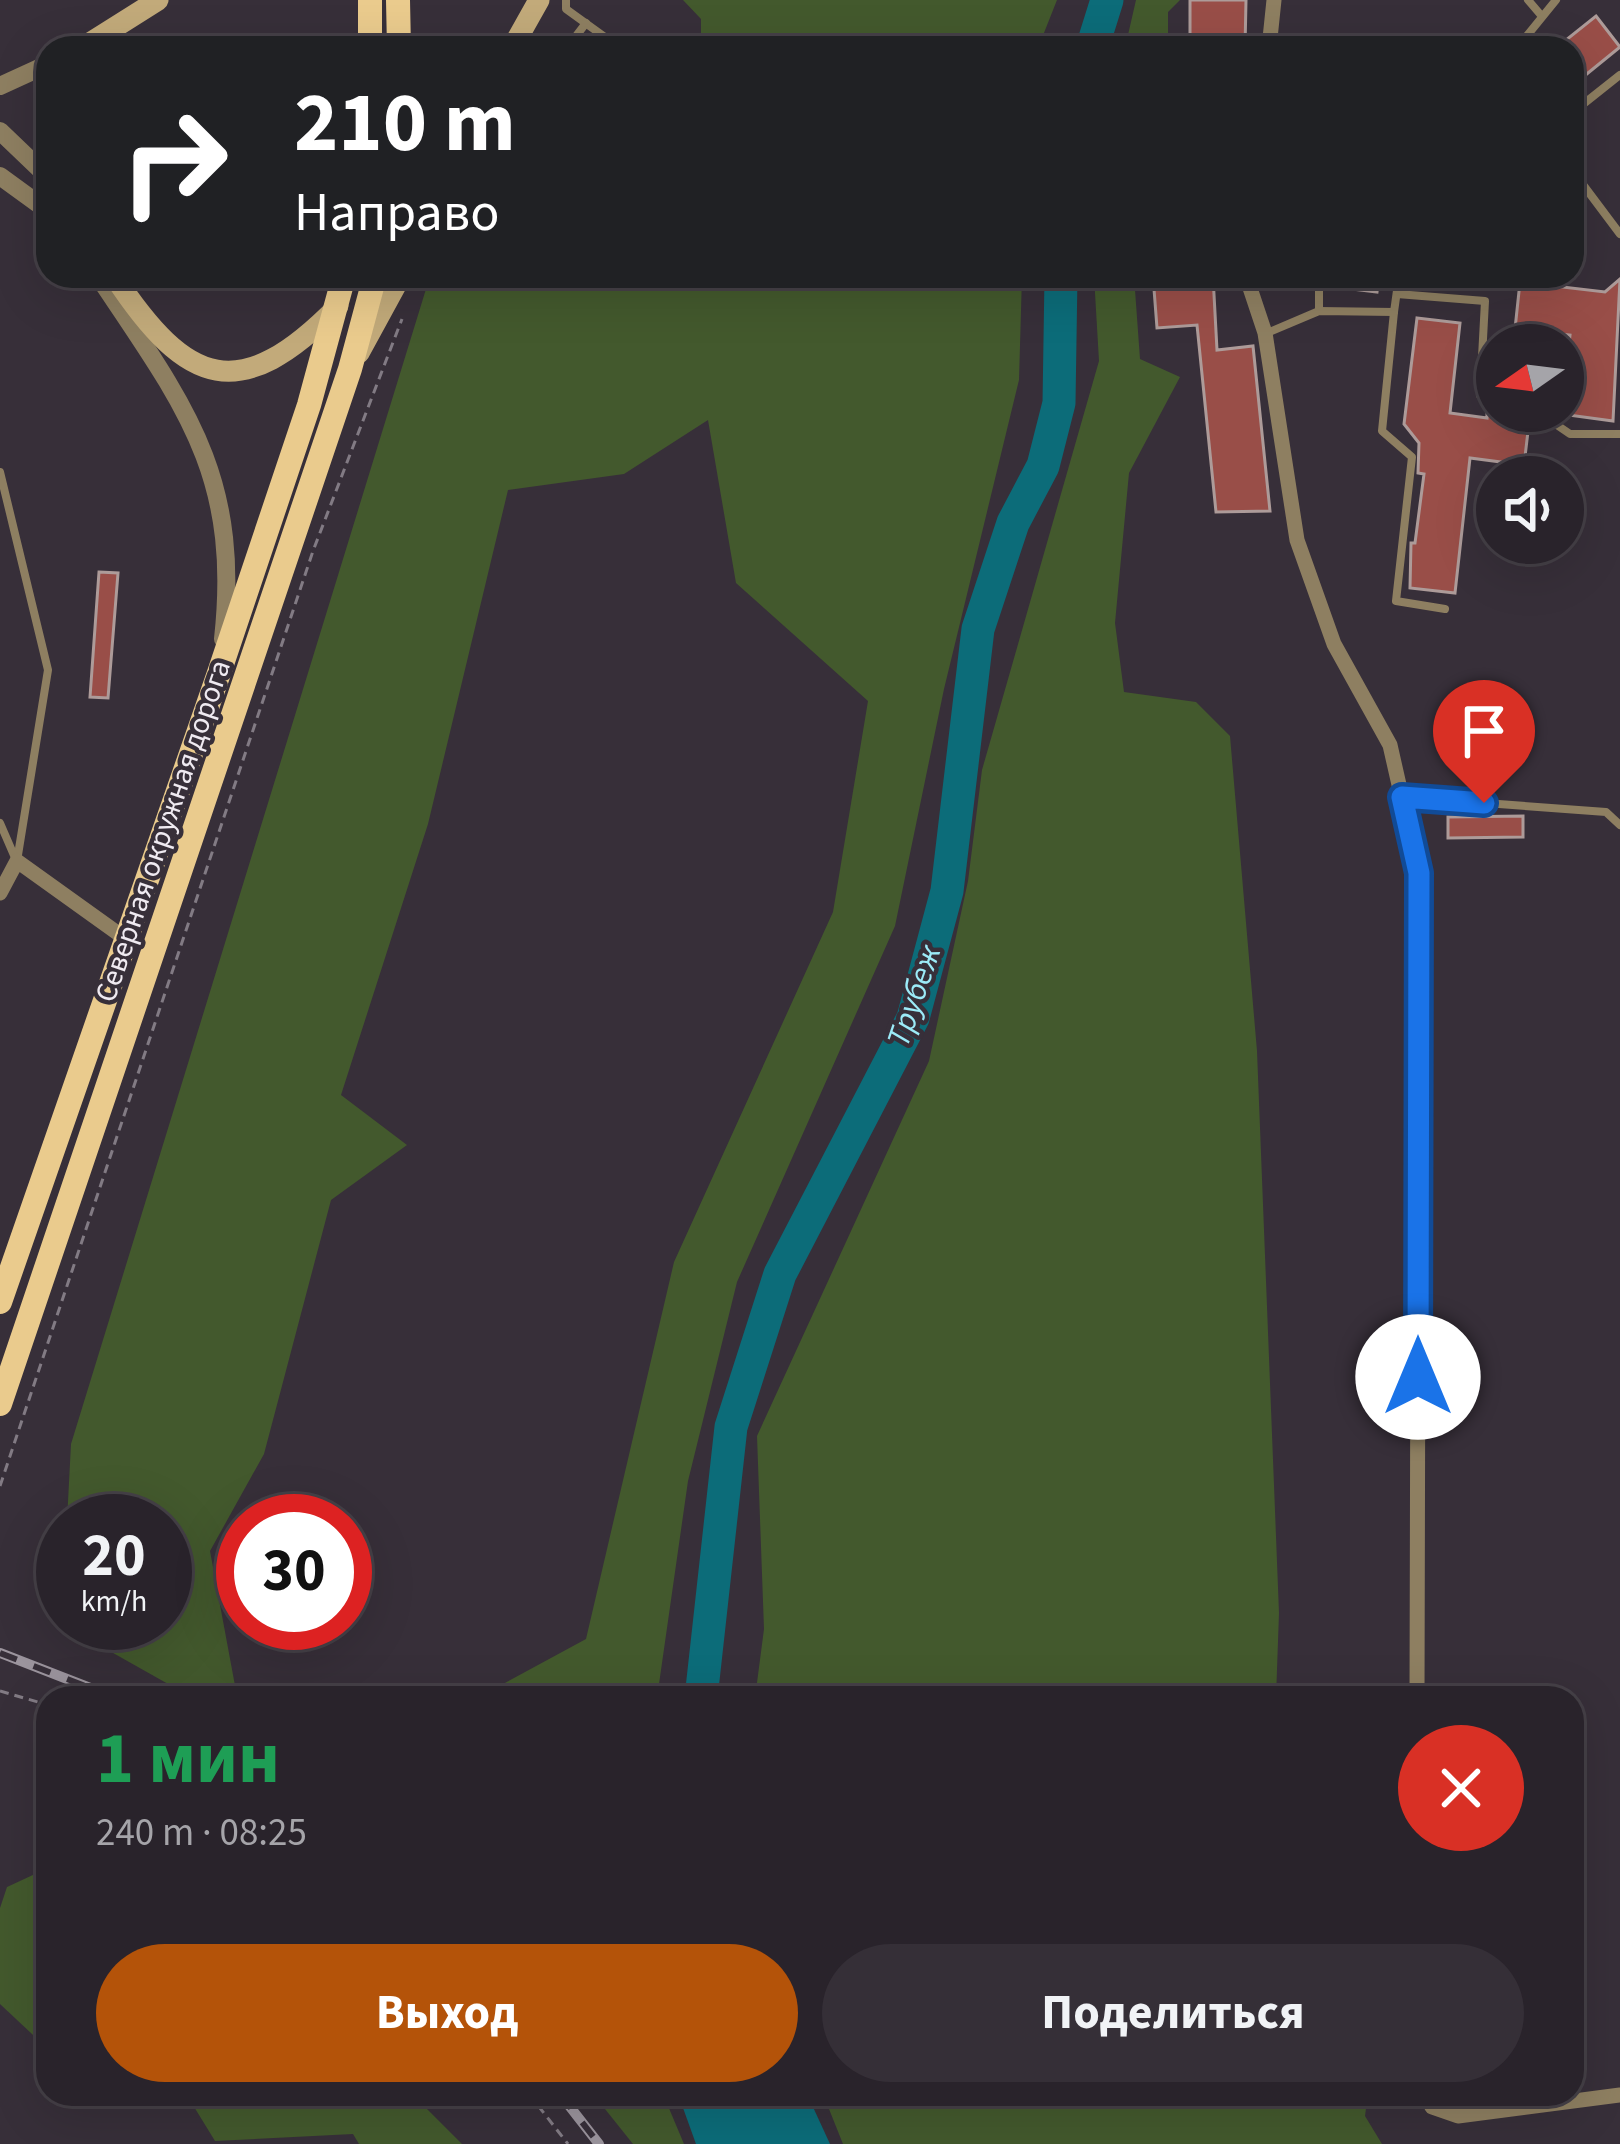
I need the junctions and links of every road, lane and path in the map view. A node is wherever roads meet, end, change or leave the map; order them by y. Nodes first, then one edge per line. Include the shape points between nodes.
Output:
1 (158, 0) edge
2 (370, 0) edge
3 (398, 0) edge
4 (539, 0) edge
5 (566, 0) edge
6 (1274, 0) edge
7 (1528, 0) edge
8 (1556, 0) edge
9 (1540, 14) junction
10 (586, 23) junction
11 (101, 36) edge
12 (370, 36) edge
13 (399, 36) edge
14 (519, 36) edge
15 (576, 36) edge
16 (604, 36) edge
17 (1270, 36) edge
18 (1526, 36) edge
19 (36, 70) edge
20 (1620, 75) edge
21 (0, 86) edge
22 (1584, 104) edge
23 (0, 130) edge
24 (36, 165) edge
25 (0, 176) edge
26 (1584, 186) edge
27 (36, 203) edge
28 (1620, 234) edge
29 (106, 288) edge
30 (123, 288) edge
31 (342, 288) edge
32 (372, 288) edge
33 (394, 288) edge
34 (1250, 288) edge
35 (1319, 288) edge
36 (1397, 288) edge
37 (1396, 294) junction
38 (338, 306) junction
39 (1319, 311) junction
40 (1394, 312) junction
41 (402, 318) dead end
42 (1484, 324) edge
43 (1265, 333) junction
44 (350, 369) junction
45 (1567, 432) edge
46 (1620, 434) edge
47 (0, 472) edge
48 (1445, 609) dead end
49 (220, 673) junction
50 (1402, 797) junction
51 (0, 823) edge
52 (1620, 825) edge
53 (17, 862) junction
54 (0, 893) edge
55 (123, 937) junction
56 (0, 1302) edge
57 (0, 1404) edge
58 (0, 1486) edge
59 (1417, 1686) edge
60 (0, 1690) edge
61 (36, 1701) edge
62 (1620, 2096) edge
63 (1584, 2100) edge
64 (538, 2106) edge
65 (1431, 2106) edge
66 (1539, 2106) edge
67 (568, 2144) edge

1 - 11 main road
2 - 12 main road
3 - 13 main road
4 - 14 main road
5 - 10 lane
6 - 17 street
7 - 9 lane
8 - 9 lane
9 - 18 lane
10 - 15 lane
10 - 16 lane
19 - 21 street
20 - 22 lane
23 - 24 street
25 - 27 street
26 - 28 lane
29 - 49 street via 214,472 230,578
30 - 38 main road via 169,349 213,370 239,372 286,355
31 - 38 main road, Северная окружная дорога
32 - 44 main road, Северная окружная дорога
33 - 44 main road
34 - 43 street
35 - 39 lane
36 - 37 lane
37 - 40 lane
37 - 42 lane via 1485,301
38 - 49 main road, Северная окружная дорога
39 - 40 lane
39 - 43 lane
40 - 48 lane via 1382,431 1412,457 1396,601
41 - 58 path via 313,551
43 - 50 street via 1297,540 1334,644 1390,745
44 - 57 main road, Северная окружная дорога
45 - 46 lane
47 - 53 lane via 48,670
49 - 55 main road, Северная окружная дорога
50 - 52 lane via 1606,812
50 - 59 street via 1419,873
51 - 53 lane
53 - 54 street
53 - 55 street
55 - 56 main road, Северная окружная дорога
60 - 61 path
62 - 63 street
64 - 67 path
65 - 66 street via 1458,2116

